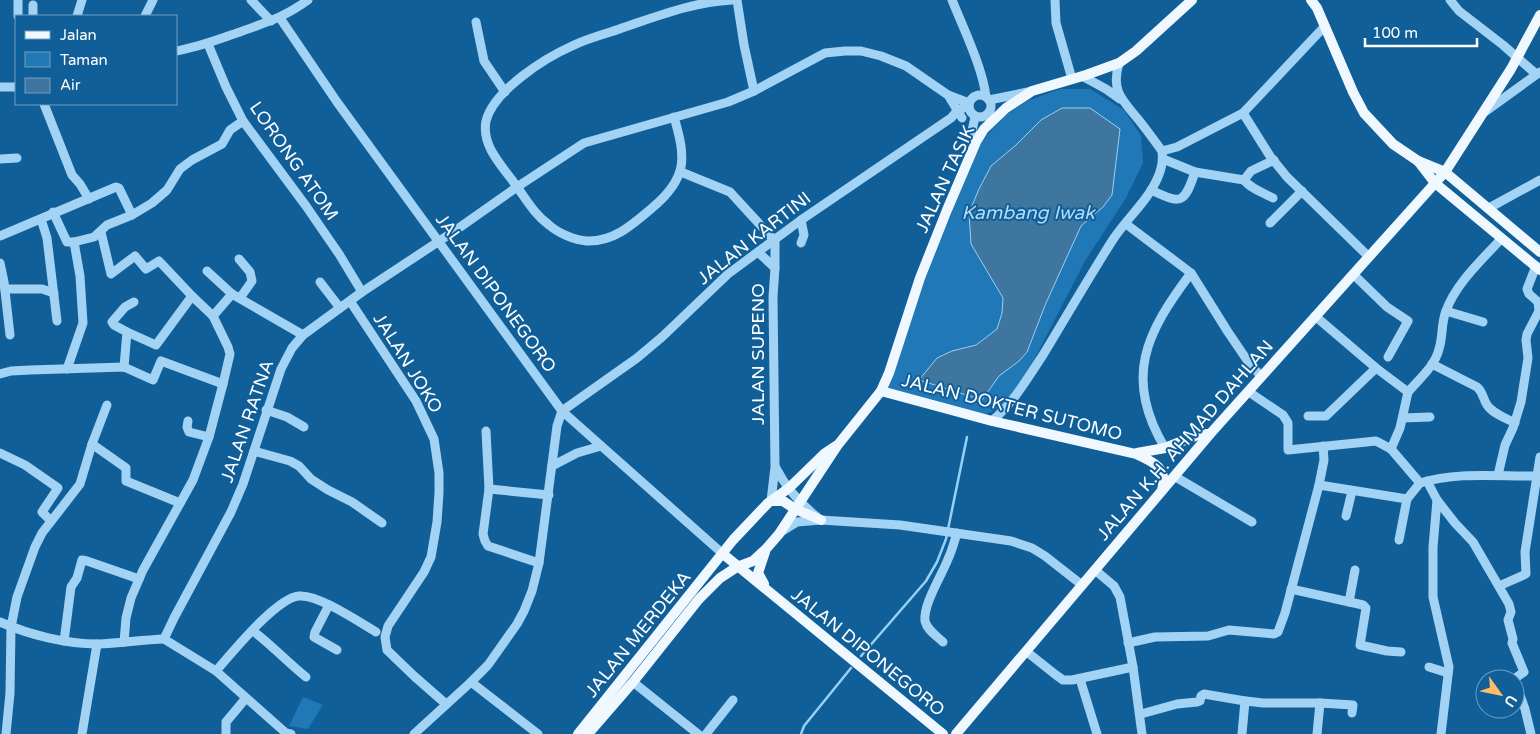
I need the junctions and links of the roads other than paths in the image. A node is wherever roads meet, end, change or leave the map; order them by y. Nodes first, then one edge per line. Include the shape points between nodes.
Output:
1 (18, 0) edge
2 (82, 0) edge
3 (153, 0) edge
4 (250, 0) edge
5 (308, 0) edge
6 (732, 0) edge
7 (737, 0) edge
8 (952, 0) edge
9 (1055, 0) edge
10 (1192, 0) edge
11 (1312, 0) edge
12 (1450, 0) edge
13 (33, 5) dead end
14 (18, 15) edge
15 (33, 15) edge
16 (77, 15) edge
17 (146, 15) edge
18 (1540, 15) edge
19 (276, 20) junction
20 (476, 22) dead end
21 (1326, 26) junction
22 (208, 44) junction
23 (178, 51) edge
24 (1517, 58) junction
25 (1119, 62) junction
26 (1538, 73) edge
27 (982, 77) junction
28 (1077, 78) junction
29 (0, 87) edge
30 (15, 87) edge
31 (754, 91) junction
32 (1032, 91) junction
33 (505, 92) junction
34 (948, 95) junction
35 (988, 98) junction
36 (1120, 99) junction
37 (44, 105) edge
38 (972, 107) junction
39 (1243, 113) junction
40 (960, 114) junction
41 (1482, 114) junction
42 (674, 117) junction
43 (243, 121) junction
44 (976, 142) junction
45 (1163, 155) junction
46 (17, 158) dead end
47 (0, 159) edge
48 (1274, 160) junction
49 (1418, 161) junction
50 (681, 172) junction
51 (1195, 172) junction
52 (1445, 172) junction
53 (1244, 180) junction
54 (1540, 180) edge
55 (1435, 183) junction
56 (517, 187) junction
57 (1151, 190) junction
58 (1302, 191) junction
59 (1273, 198) dead end
60 (89, 199) junction
61 (1489, 208) junction
62 (53, 212) junction
63 (132, 215) junction
64 (41, 219) junction
65 (801, 220) junction
66 (1270, 223) dead end
67 (1126, 224) junction
68 (101, 232) junction
69 (0, 236) edge
70 (1501, 239) junction
71 (438, 241) junction
72 (775, 241) junction
73 (74, 242) junction
74 (801, 243) dead end
75 (758, 252) junction
76 (1540, 252) edge
77 (1369, 257) junction
78 (239, 259) dead end
79 (0, 263) edge
80 (775, 268) junction
81 (1538, 268) edge
82 (207, 271) dead end
83 (1191, 273) junction
84 (1353, 274) junction
85 (320, 282) dead end
86 (4, 289) junction
87 (362, 292) junction
88 (54, 293) junction
89 (192, 296) junction
90 (236, 296) junction
91 (350, 300) junction
92 (134, 302) dead end
93 (340, 308) junction
94 (1446, 311) junction
95 (213, 316) junction
96 (1315, 316) junction
97 (57, 321) dead end
98 (1483, 322) dead end
99 (127, 332) junction
100 (10, 335) dead end
101 (303, 335) junction
102 (1388, 357) dead end
103 (1432, 364) junction
104 (124, 368) junction
105 (1376, 368) junction
106 (67, 369) junction
107 (0, 374) edge
108 (1261, 376) junction
109 (223, 384) junction
110 (881, 391) junction
111 (1248, 392) junction
112 (1408, 392) junction
113 (107, 405) dead end
114 (266, 410) junction
115 (562, 411) junction
116 (1308, 416) dead end
117 (1430, 417) dead end
118 (1403, 418) junction
119 (188, 421) dead end
120 (992, 421) junction
121 (1515, 423) junction
122 (304, 427) dead end
123 (486, 431) dead end
124 (1210, 434) junction
125 (209, 437) junction
126 (92, 444) junction
127 (601, 446) junction
128 (837, 446) junction
129 (1323, 446) junction
130 (1165, 448) junction
131 (1391, 449) junction
132 (254, 451) junction
133 (0, 454) edge
134 (1136, 454) junction
135 (1540, 457) edge
136 (552, 466) junction
137 (775, 467) junction
138 (1498, 475) junction
139 (1174, 476) junction
140 (1538, 476) edge
141 (1423, 482) junction
142 (1319, 485) junction
143 (789, 488) junction
144 (489, 489) junction
145 (1352, 490) junction
146 (1161, 491) junction
147 (549, 495) junction
148 (1408, 499) junction
149 (1437, 500) junction
150 (771, 501) junction
151 (180, 503) junction
152 (798, 505) junction
153 (1346, 516) dead end
154 (821, 520) junction
155 (51, 522) junction
156 (1252, 522) dead end
157 (382, 523) dead end
158 (950, 532) junction
159 (779, 534) junction
160 (1399, 540) dead end
161 (766, 549) junction
162 (723, 554) junction
163 (539, 563) junction
164 (738, 567) junction
165 (1095, 570) junction
166 (1355, 570) dead end
167 (139, 579) junction
168 (1082, 585) junction
169 (1499, 586) junction
170 (1291, 589) junction
171 (773, 595) junction
172 (1349, 602) junction
173 (329, 605) junction
174 (0, 622) edge
175 (10, 627) junction
176 (253, 631) junction
177 (376, 632) dead end
178 (164, 639) junction
179 (64, 641) junction
180 (124, 642) junction
181 (943, 642) dead end
182 (1128, 643) junction
183 (97, 644) junction
184 (337, 650) dead end
185 (1027, 652) junction
186 (1401, 652) dead end
187 (1133, 667) junction
188 (1429, 667) dead end
189 (1523, 669) edge
190 (216, 671) junction
191 (1448, 674) junction
192 (306, 677) dead end
193 (1080, 679) junction
194 (472, 682) junction
195 (633, 682) junction
196 (246, 698) junction
197 (7, 700) edge
198 (733, 700) dead end
199 (1245, 701) junction
200 (1320, 703) junction
201 (446, 704) junction
202 (1525, 709) edge
203 (1352, 713) dead end
204 (1140, 714) junction
205 (6, 734) edge
206 (82, 734) edge
207 (226, 734) edge
208 (288, 734) edge
209 (414, 734) edge
210 (538, 734) edge
211 (578, 734) edge
212 (588, 734) edge
213 (698, 734) edge
214 (707, 734) edge
215 (943, 734) edge
216 (956, 734) edge
217 (1098, 734) edge
218 (1142, 734) edge
219 (1242, 734) edge
220 (1317, 734) edge
221 (1441, 734) edge
222 (1531, 734) edge

1 - 14 street
2 - 16 street
3 - 17 street
4 - 19 street, JALAN DIPONEGORO
5 - 19 street
6 - 33 street via 686,7 573,45 542,62
7 - 31 street
8 - 27 street
9 - 28 street via 1056,23
10 - 25 main road, JALAN TASIK via 1136,51
11 - 21 main road
12 - 24 street
13 - 15 street
18 - 24 main road, JALAN K.H. AHMAD DAHLAN
19 - 22 street
19 - 71 street, JALAN DIPONEGORO
20 - 33 street via 484,61
21 - 39 street
21 - 49 main road via 1364,113 1393,144
22 - 23 street
22 - 43 street, LORONG ATOM
24 - 26 street
24 - 41 main road, JALAN K.H. AHMAD DAHLAN
25 - 28 main road, JALAN TASIK
25 - 36 street via 1115,75
26 - 41 street
27 - 35 street
27 - 38 street
28 - 32 main road, JALAN TASIK
28 - 36 street via 1106,88
29 - 30 street
31 - 34 street, JALAN RATNA via 825,53 861,51 906,66
31 - 42 street, JALAN RATNA
32 - 35 street
32 - 44 main road, JALAN TASIK via 993,119
33 - 56 street via 489,113 485,130 490,149
34 - 38 street
34 - 40 street
35 - 38 street via 978,95
35 - 38 street via 989,114 982,118
36 - 45 street
37 - 60 street via 72,175
38 - 40 street
38 - 44 street via 972,131
39 - 45 street
39 - 48 street
40 - 65 street, JALAN KARTINI
41 - 52 main road, JALAN K.H. AHMAD DAHLAN
42 - 50 street via 683,153
42 - 56 street, JALAN RATNA via 584,143
43 - 63 street via 230,130 222,144 180,169 162,196
43 - 87 street, LORONG ATOM via 306,206
44 - 110 main road, JALAN TASIK via 920,278
45 - 51 street
45 - 57 street
46 - 47 street
48 - 53 street via 1251,172
48 - 58 street
49 - 52 main road
49 - 55 main road
50 - 56 street via 672,188 655,206 623,231 603,240 572,238 550,226 536,214
50 - 72 street via 730,192
51 - 53 street
51 - 57 street via 1184,196 1178,200
52 - 55 main road, JALAN K.H. AHMAD DAHLAN
52 - 61 main road
53 - 59 street
54 - 61 street
55 - 70 main road
55 - 77 main road, JALAN K.H. AHMAD DAHLAN
56 - 71 street, JALAN RATNA
57 - 67 street
58 - 66 street
58 - 77 street
60 - 62 street
60 - 63 street via 118,187
61 - 76 main road
62 - 64 street
62 - 73 street via 66,240
63 - 68 street
64 - 69 street
64 - 88 street
65 - 72 street, JALAN KARTINI
65 - 74 street via 804,235
67 - 83 street
67 - 120 street via 1113,239 1017,396
68 - 73 street
68 - 89 street via 111,274 135,256 146,269 158,261
70 - 81 main road
70 - 94 street via 1464,281
71 - 87 street, JALAN RATNA
71 - 115 street, JALAN DIPONEGORO
72 - 75 street, JALAN KARTINI
72 - 80 street, JALAN SUPENO
73 - 106 street via 83,323
75 - 80 street
75 - 115 street, JALAN KARTINI via 728,274 643,353
77 - 84 main road, JALAN K.H. AHMAD DAHLAN
78 - 90 street via 250,272 252,281
79 - 86 street
80 - 137 street, JALAN SUPENO
81 - 121 street via 1527,289 1538,302 1539,311 1527,334 1527,373
82 - 90 street
83 - 108 street via 1249,363
83 - 130 street via 1159,321 1143,363 1145,399
84 - 96 main road, JALAN K.H. AHMAD DAHLAN
84 - 102 street via 1387,307 1408,321
85 - 93 street
86 - 88 street via 42,289
86 - 100 street
87 - 91 street, JALAN RATNA
88 - 97 street
89 - 95 street
89 - 99 street via 156,345
90 - 95 street
90 - 101 street
91 - 93 street, JALAN RATNA
91 - 201 street, JALAN JOKO via 416,401 434,439 439,492 431,557 388,626 385,637 387,650
92 - 99 street via 112,322
93 - 101 street, JALAN RATNA
94 - 98 street
94 - 103 street via 1439,349
95 - 109 street via 230,354
96 - 105 street
96 - 108 main road, JALAN K.H. AHMAD DAHLAN
99 - 104 street
101 - 114 street, JALAN RATNA via 283,364
103 - 112 street
103 - 121 street via 1480,388 1488,407
104 - 106 street
104 - 109 street via 153,380 161,361
105 - 112 street
105 - 116 street via 1326,416
106 - 107 street
108 - 111 main road, JALAN K.H. AHMAD DAHLAN
109 - 125 street
110 - 120 main road, JALAN DOKTER SUTOMO
110 - 128 main road, JALAN TASIK
111 - 124 main road, JALAN K.H. AHMAD DAHLAN
111 - 129 street via 1288,423 1288,450
112 - 118 street
113 - 126 street
114 - 122 street
114 - 132 street, JALAN RATNA
115 - 127 street, JALAN DIPONEGORO
115 - 136 street
117 - 118 street
118 - 131 street
119 - 125 street via 189,432
120 - 134 main road, JALAN DOKTER SUTOMO
121 - 138 street via 1505,445
123 - 144 street
124 - 130 main road via 1200,434
124 - 139 main road, JALAN K.H. AHMAD DAHLAN
125 - 151 street via 193,480
126 - 151 street via 126,468 126,481
126 - 155 street via 80,484
127 - 136 street
127 - 162 street, JALAN DIPONEGORO
128 - 143 main road, JALAN MERDEKA via 824,454
128 - 152 main road
129 - 131 street via 1376,441
129 - 142 street
130 - 134 main road
131 - 141 street
132 - 157 street via 299,466 310,479
132 - 178 street, JALAN RATNA via 231,512
133 - 155 street via 25,465 58,488 42,512
134 - 146 main road via 1162,471 1164,482
135 - 140 street
136 - 147 street
137 - 143 street
137 - 150 street, JALAN SUPENO
138 - 140 street
138 - 141 street
139 - 146 main road, JALAN K.H. AHMAD DAHLAN
139 - 156 street
140 - 169 street via 1525,552 1526,574
141 - 148 street
141 - 149 street
142 - 145 street
142 - 170 street
143 - 150 main road, JALAN MERDEKA
143 - 152 street
144 - 147 street
144 - 163 street via 483,534 488,546
145 - 148 street
145 - 153 street
146 - 165 main road, JALAN K.H. AHMAD DAHLAN
147 - 163 street
148 - 160 street
149 - 169 street via 1474,542
149 - 191 street via 1433,591
150 - 152 main road
150 - 162 main road, JALAN MERDEKA
151 - 167 street
152 - 154 main road
152 - 159 main road
154 - 158 street
154 - 159 street via 797,522
155 - 175 street via 35,547
158 - 168 street via 1011,541 1032,548
158 - 181 street via 948,560 932,592 925,622
159 - 161 main road
161 - 164 main road, JALAN MERDEKA
161 - 171 main road via 758,573
162 - 164 main road
162 - 211 main road, JALAN MERDEKA
163 - 194 street via 532,591 517,624
164 - 171 main road
164 - 195 main road, JALAN MERDEKA via 720,578 699,599
165 - 168 main road, JALAN K.H. AHMAD DAHLAN
165 - 182 street via 1118,592
166 - 172 street
167 - 179 street via 82,560 71,587
167 - 180 street via 128,608
168 - 185 main road, JALAN K.H. AHMAD DAHLAN
169 - 189 street via 1511,611 1508,620 1512,645
170 - 172 street
170 - 182 street via 1278,632 1274,634 1229,630 1208,636 1155,637
171 - 215 main road, JALAN DIPONEGORO
172 - 186 street via 1366,608 1360,645
173 - 176 street via 299,596 281,604
173 - 177 street
173 - 184 street via 314,637
174 - 175 street
175 - 179 street
175 - 197 street
176 - 190 street
176 - 192 street
178 - 180 street
178 - 190 street
179 - 183 street
180 - 183 street
182 - 187 street
183 - 206 street
185 - 193 street via 1063,680
185 - 216 main road, JALAN K.H. AHMAD DAHLAN
187 - 193 street
187 - 204 street
188 - 191 street
190 - 196 street
191 - 221 street
193 - 217 street
194 - 201 street
194 - 210 street
195 - 212 main road, JALAN MERDEKA
195 - 213 street
196 - 207 street via 226,722
196 - 208 street
197 - 205 street
198 - 214 street
199 - 200 street
199 - 204 street via 1204,694 1197,702
199 - 219 street
200 - 203 street via 1353,705
200 - 220 street
201 - 209 street
202 - 222 street
204 - 218 street

